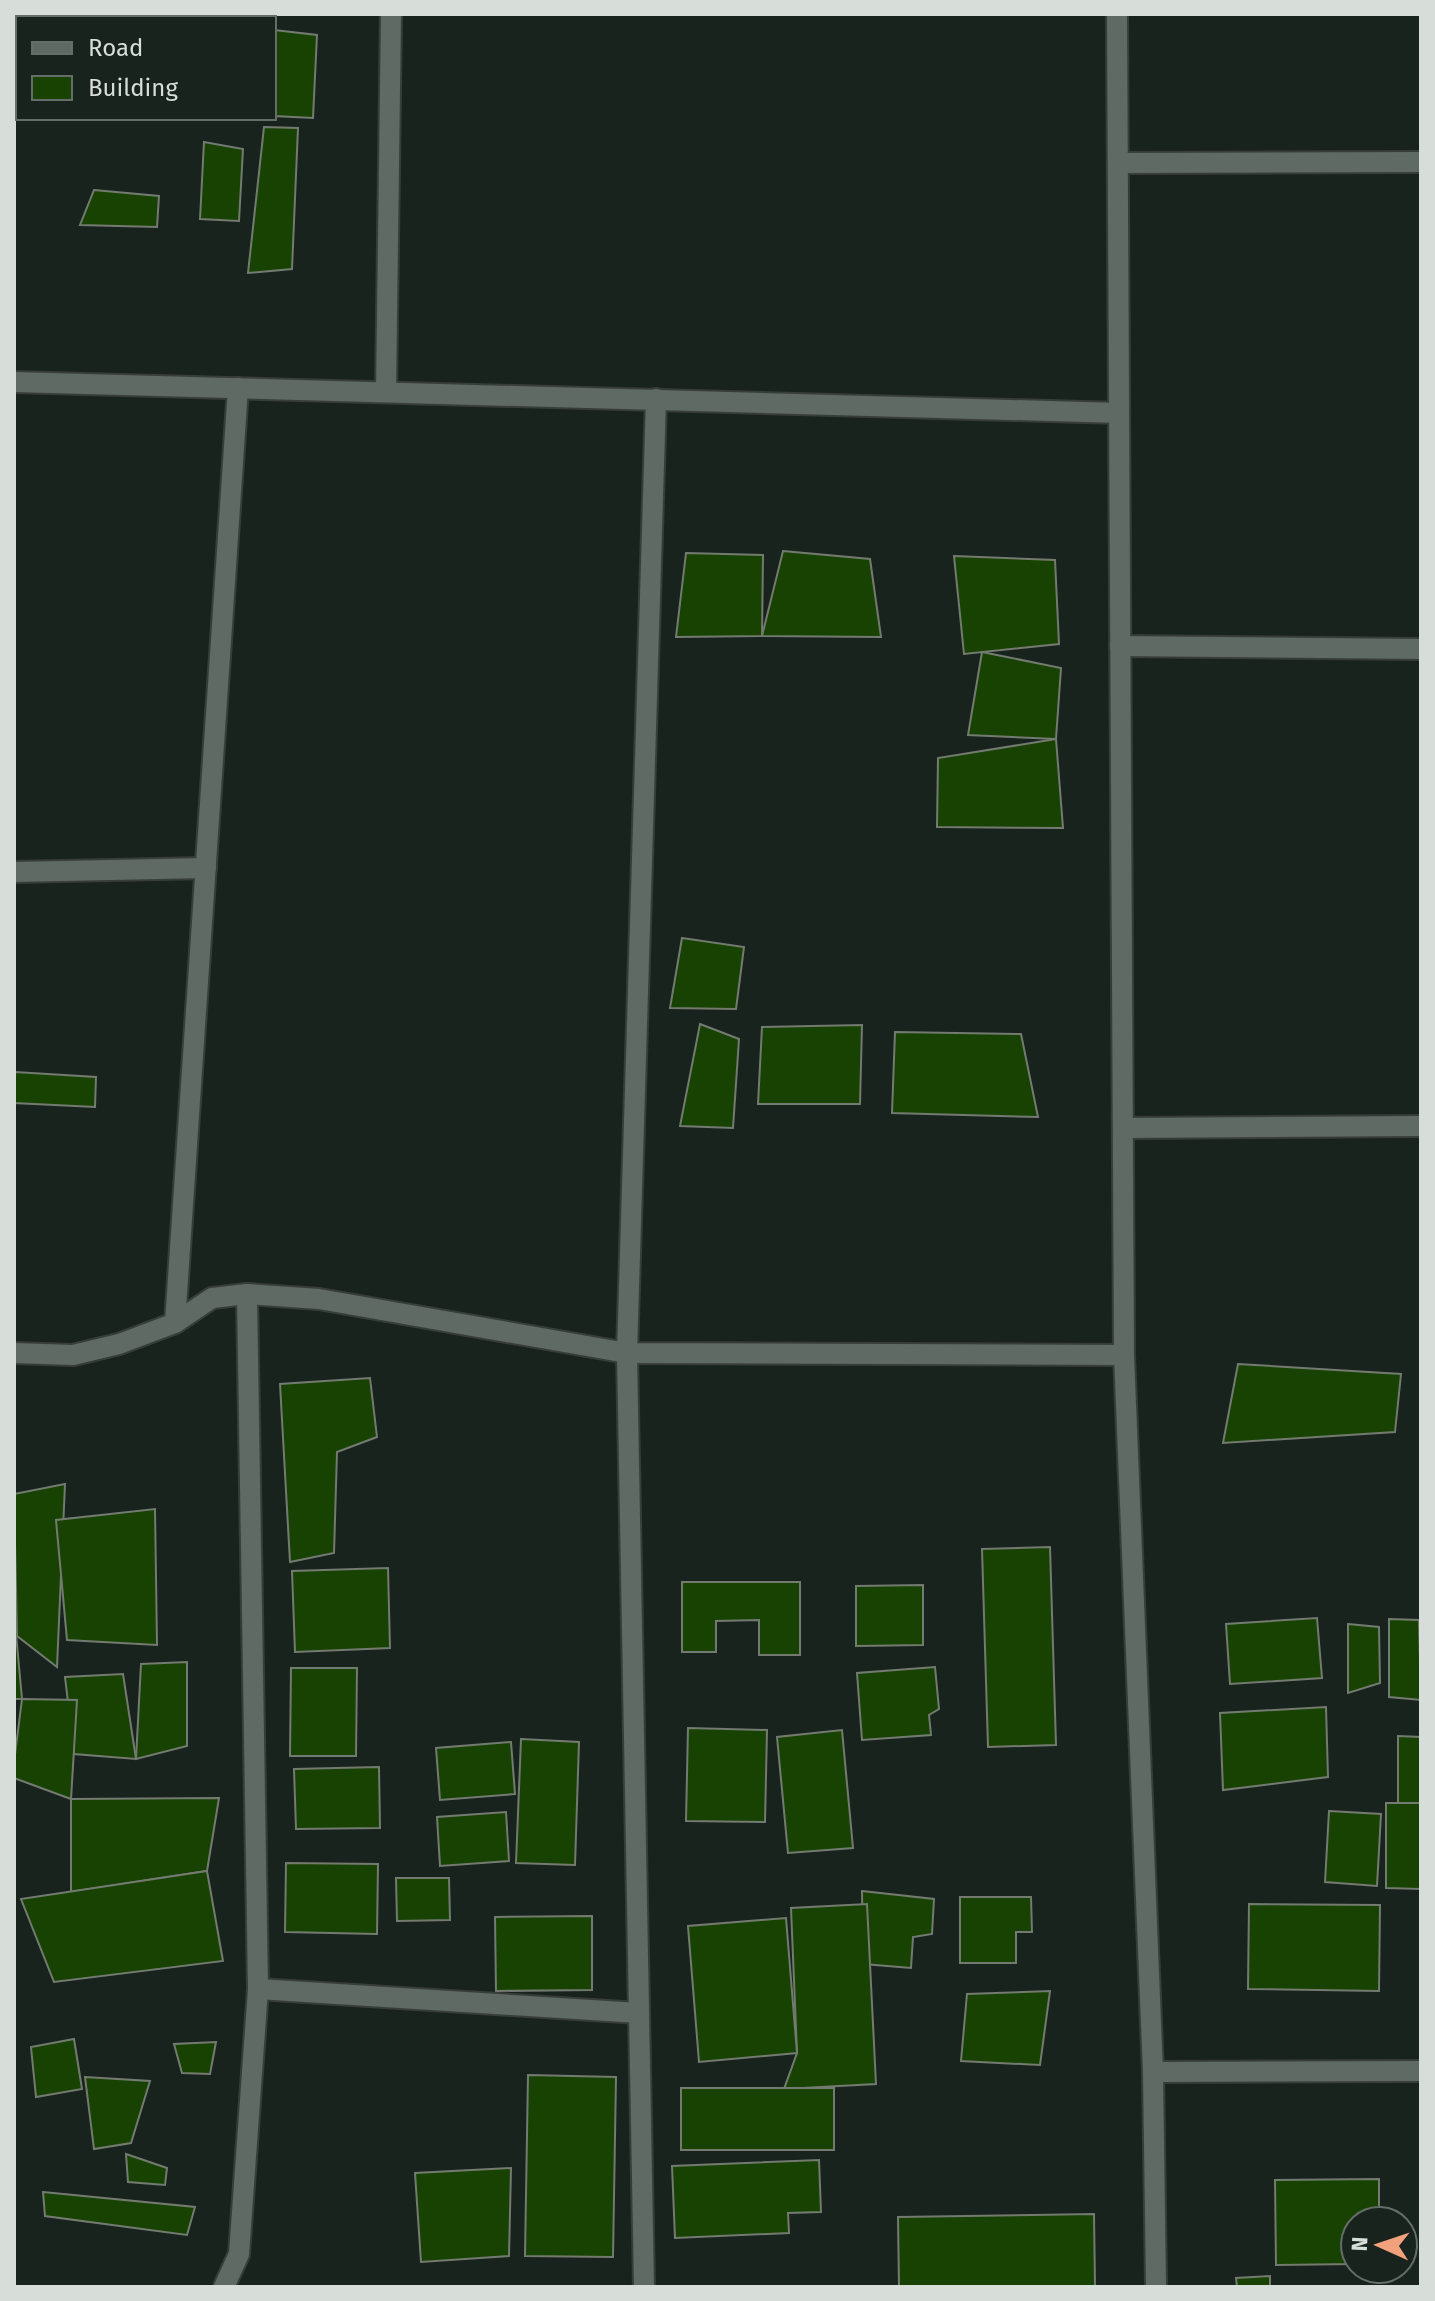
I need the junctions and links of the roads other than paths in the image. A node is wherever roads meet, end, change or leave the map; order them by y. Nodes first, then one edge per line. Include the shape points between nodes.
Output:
1 (391, 14) edge
2 (1117, 14) edge
3 (1421, 162) edge
4 (1118, 163) junction
5 (14, 382) edge
6 (238, 388) junction
7 (386, 392) junction
8 (656, 399) junction
9 (1119, 413) junction
10 (1120, 646) junction
11 (1421, 649) edge
12 (206, 868) junction
13 (14, 872) edge
14 (1421, 1126) edge
15 (1123, 1128) junction
16 (247, 1294) junction
17 (175, 1323) junction
18 (14, 1353) edge
19 (627, 1353) junction
20 (1124, 1355) junction
21 (258, 1989) junction
22 (639, 2013) junction
23 (1421, 2071) edge
24 (1153, 2072) junction
25 (224, 2287) edge
26 (644, 2287) edge
27 (1156, 2287) edge

1 - 7 street
2 - 4 street
3 - 4 street
4 - 9 street
5 - 6 street
6 - 7 street
6 - 12 street
7 - 8 street
8 - 9 street
8 - 19 street
9 - 10 street
10 - 11 street
10 - 15 street
12 - 13 street
12 - 17 street
14 - 15 street
15 - 20 street
16 - 17 street via 212,1298
16 - 19 street via 319,1299
16 - 21 street
17 - 18 street via 73,1355
19 - 20 street
19 - 22 street
20 - 24 street
21 - 22 street
21 - 25 street via 239,2254
22 - 26 street
23 - 24 street
24 - 27 street

